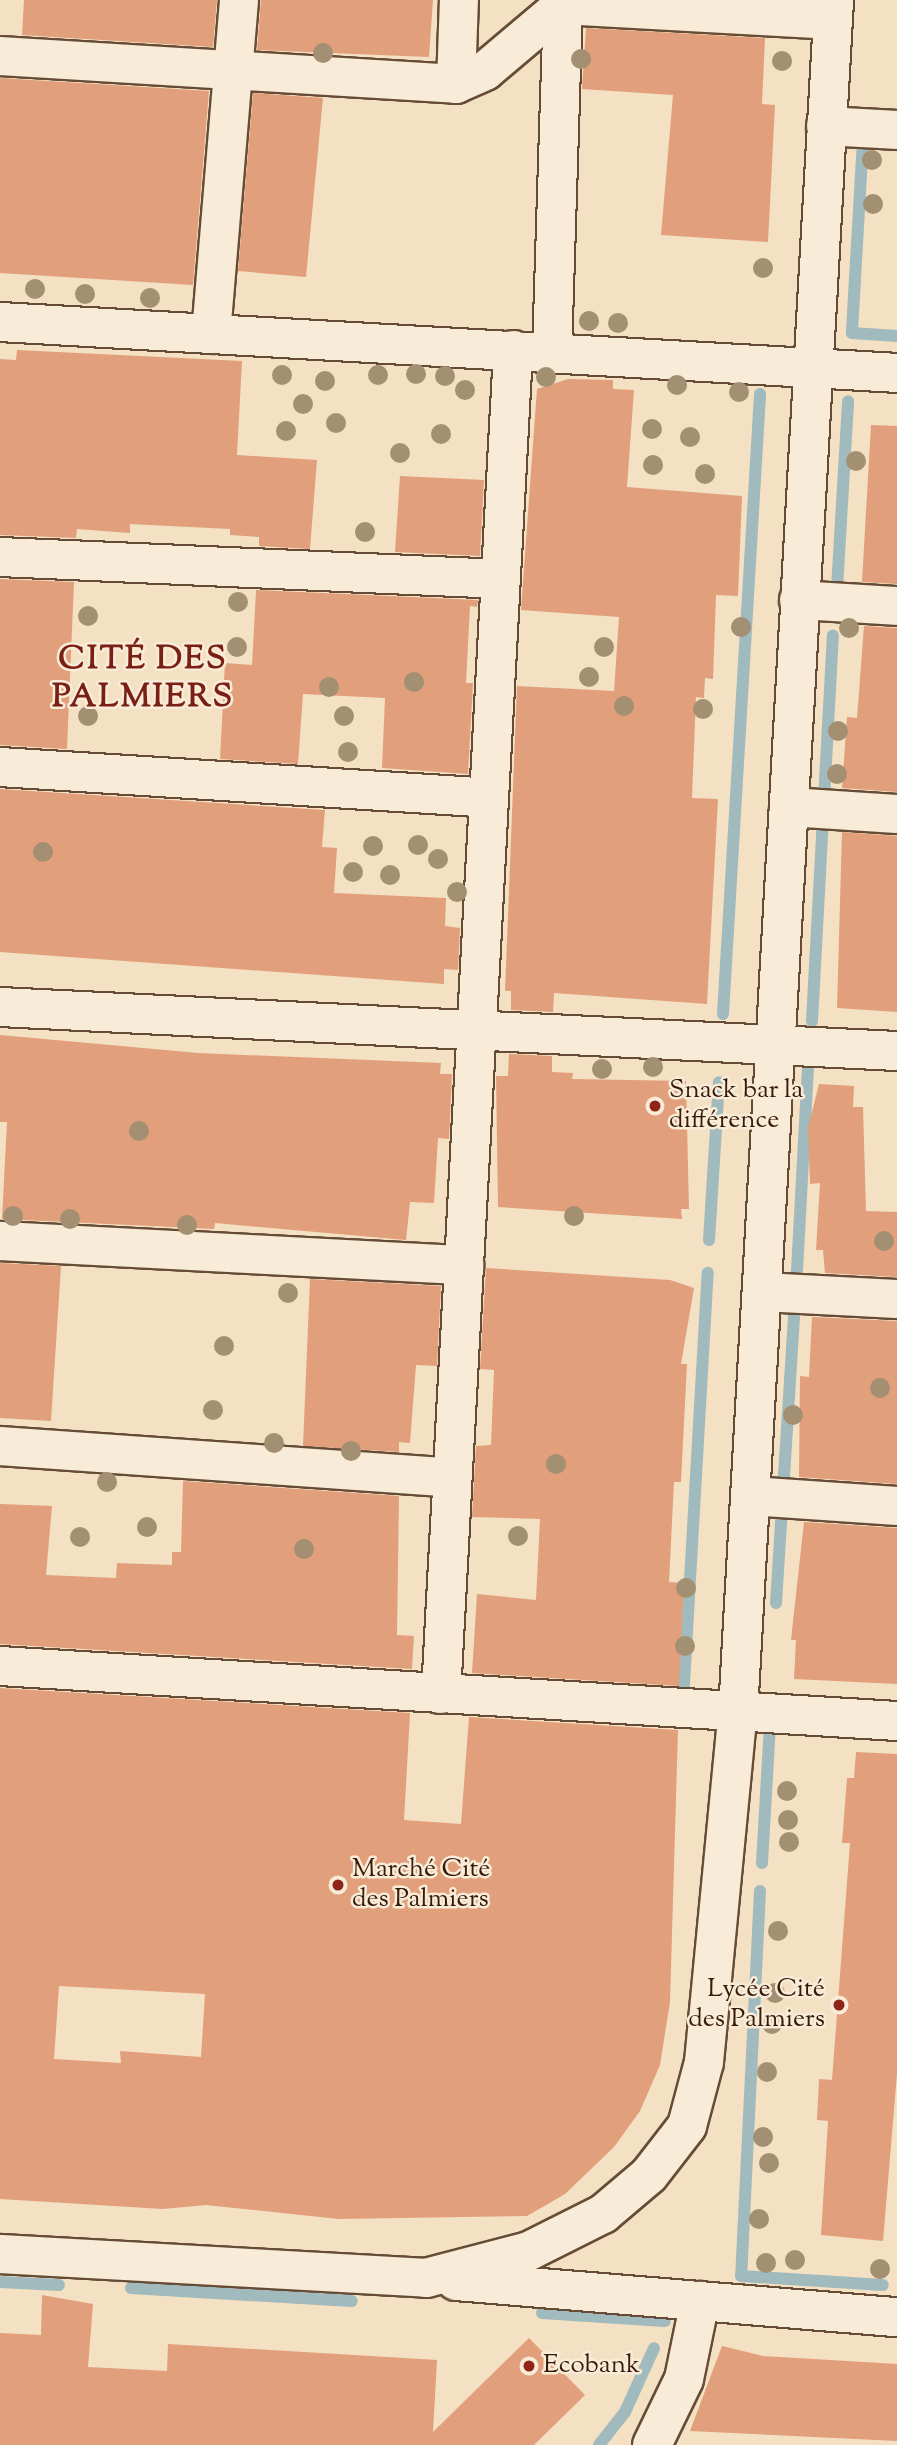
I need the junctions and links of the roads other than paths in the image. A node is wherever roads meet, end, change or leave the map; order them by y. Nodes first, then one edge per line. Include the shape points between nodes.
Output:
1 (239, 0) edge
2 (459, 0) edge
3 (563, 5) junction
4 (833, 10) edge
5 (0, 56) edge
6 (233, 70) junction
7 (456, 84) junction
8 (826, 126) junction
9 (897, 130) edge
10 (0, 322) edge
11 (211, 334) junction
12 (513, 351) junction
13 (552, 352) junction
14 (810, 368) junction
15 (897, 373) edge
16 (0, 556) edge
17 (500, 579) junction
18 (799, 600) junction
19 (897, 606) edge
20 (0, 767) edge
21 (488, 798) junction
22 (789, 807) junction
23 (897, 814) edge
24 (0, 1007) edge
25 (476, 1029) junction
26 (777, 1042) junction
27 (897, 1051) edge
28 (0, 1241) edge
29 (464, 1265) junction
30 (762, 1292) junction
31 (897, 1299) edge
32 (0, 1446) edge
33 (452, 1478) junction
34 (751, 1496) junction
35 (897, 1506) edge
36 (0, 1666) edge
37 (441, 1694) junction
38 (738, 1712) junction
39 (897, 1721) edge
40 (0, 2254) edge
41 (426, 2278) junction
42 (700, 2301) junction
43 (897, 2317) edge
44 (652, 2445) edge

1 - 6 street
2 - 7 street
3 - 4 street
3 - 7 street via 485,71
3 - 13 street
4 - 8 street
5 - 6 street
6 - 7 street
6 - 11 street
8 - 9 street
8 - 14 street
10 - 11 street
11 - 12 street
12 - 13 street
12 - 17 street
13 - 14 street
14 - 15 street
14 - 18 street
16 - 17 street
17 - 21 street
18 - 19 street
18 - 22 street
20 - 21 street
21 - 25 street
22 - 23 street
22 - 26 street
24 - 25 street
25 - 26 street
25 - 29 street
26 - 27 street
26 - 30 street
28 - 29 street
29 - 33 street
30 - 31 street
30 - 34 street
32 - 33 street
33 - 37 street
34 - 35 street
34 - 38 street
36 - 37 street
37 - 38 street
38 - 39 street
38 - 41 street via 704,2062 687,2126 649,2175 603,2214 529,2251
40 - 41 street
41 - 42 street
42 - 43 street
42 - 44 street via 684,2379

